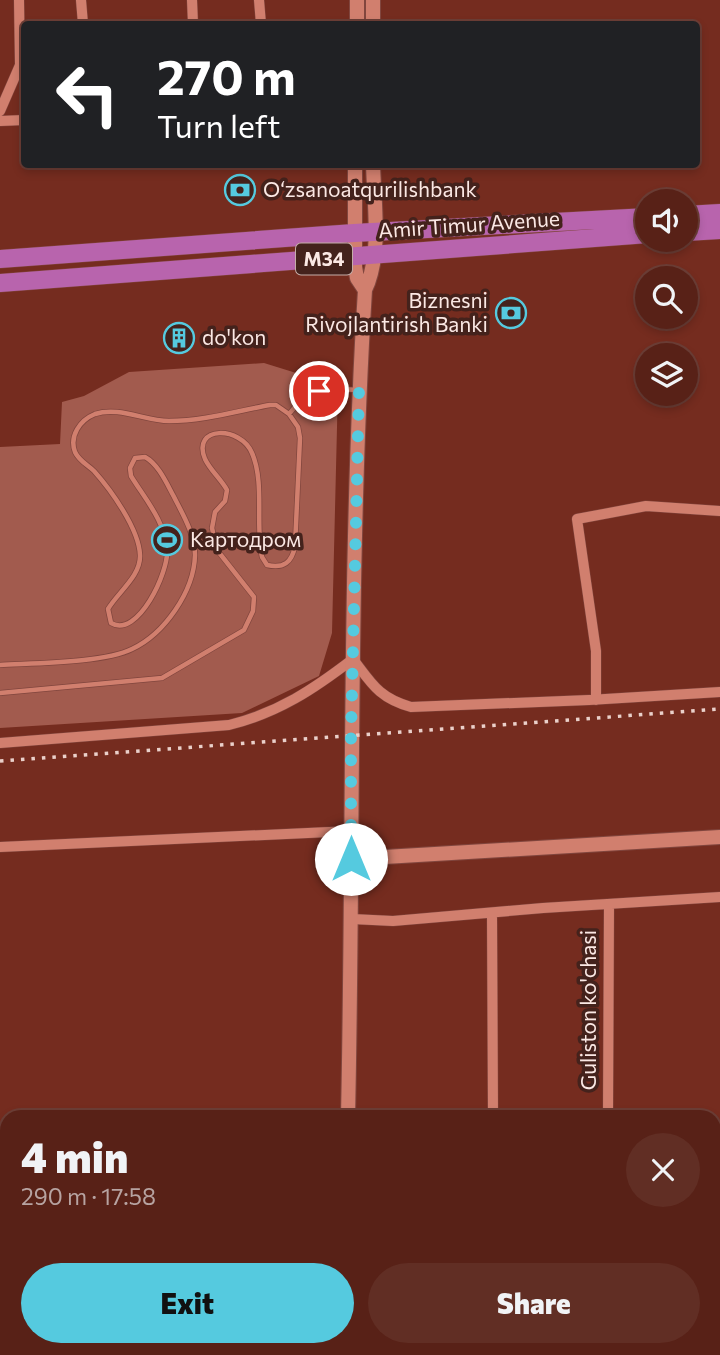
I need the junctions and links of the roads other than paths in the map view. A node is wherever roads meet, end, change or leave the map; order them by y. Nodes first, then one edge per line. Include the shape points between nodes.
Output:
1 (19, 0) edge
2 (81, 0) edge
3 (192, 0) edge
4 (259, 0) edge
5 (357, 0) edge
6 (373, 0) edge
7 (83, 21) edge
8 (193, 21) edge
9 (261, 21) edge
10 (357, 21) edge
11 (373, 21) edge
12 (21, 44) edge
13 (21, 68) edge
14 (0, 111) edge
15 (21, 120) edge
16 (0, 121) edge
17 (355, 168) edge
18 (373, 168) edge
19 (720, 213) edge
20 (698, 214) edge
21 (635, 218) edge
22 (720, 230) edge
23 (698, 231) edge
24 (374, 232) junction
25 (354, 233) junction
26 (635, 235) edge
27 (375, 254) junction
28 (354, 257) junction
29 (0, 259) edge
30 (0, 283) edge
31 (365, 290) junction
32 (359, 390) junction
33 (289, 414) junction
34 (720, 511) edge
35 (353, 659) junction
36 (0, 665) edge
37 (720, 692) edge
38 (0, 693) edge
39 (596, 700) junction
40 (0, 743) edge
41 (351, 831) junction
42 (720, 837) edge
43 (0, 847) edge
44 (351, 859) junction
45 (720, 897) edge
46 (609, 904) junction
47 (492, 913) junction
48 (352, 919) junction
49 (348, 1110) edge
50 (493, 1110) edge
51 (608, 1110) edge

1 - 12 street
2 - 7 street
3 - 8 street
4 - 9 street
5 - 10 main road
6 - 11 main road
13 - 14 street
15 - 16 street
17 - 25 main road
18 - 24 main road
19 - 20 highway
21 - 24 highway, Amir Timur Avenue / M34
22 - 23 highway
24 - 25 highway, Amir Timur Avenue / M34
24 - 27 main road
25 - 28 main road
25 - 29 highway, Amir Timur Avenue / M34
26 - 27 highway, Amir Timur Avenue / M34
27 - 28 highway, Amir Timur Avenue / M34
27 - 31 main road
28 - 30 highway, Amir Timur Avenue / M34
28 - 31 main road via 357,278
31 - 32 main road
32 - 33 lane via 312,394
32 - 35 main road
33 - 36 lane via 270,405 180,421 106,412 83,420 76,429 74,449 130,523 140,555 133,576 108,609 111,623 128,624 142,611 167,560 162,527 131,476 135,458 152,462 186,520 195,555 189,580 162,628 132,650 75,660
33 - 38 lane via 298,427 300,449 295,546 285,565 267,565 262,557 251,449 237,437 219,432 204,444 205,458 227,491 212,519 214,540 222,558 254,597 244,631 162,678
34 - 39 street via 646,506 577,519 596,651
35 - 39 street via 391,702 411,707
35 - 40 street via 302,696 242,722
35 - 41 main road
37 - 39 street
41 - 43 street
41 - 44 main road
42 - 44 main road
44 - 48 main road
45 - 46 street, Guliston ko'chasi
46 - 47 street, Guliston ko'chasi
46 - 51 street, Guliston ko'chasi
47 - 48 street, Guliston ko'chasi via 393,921
47 - 50 street
48 - 49 main road

